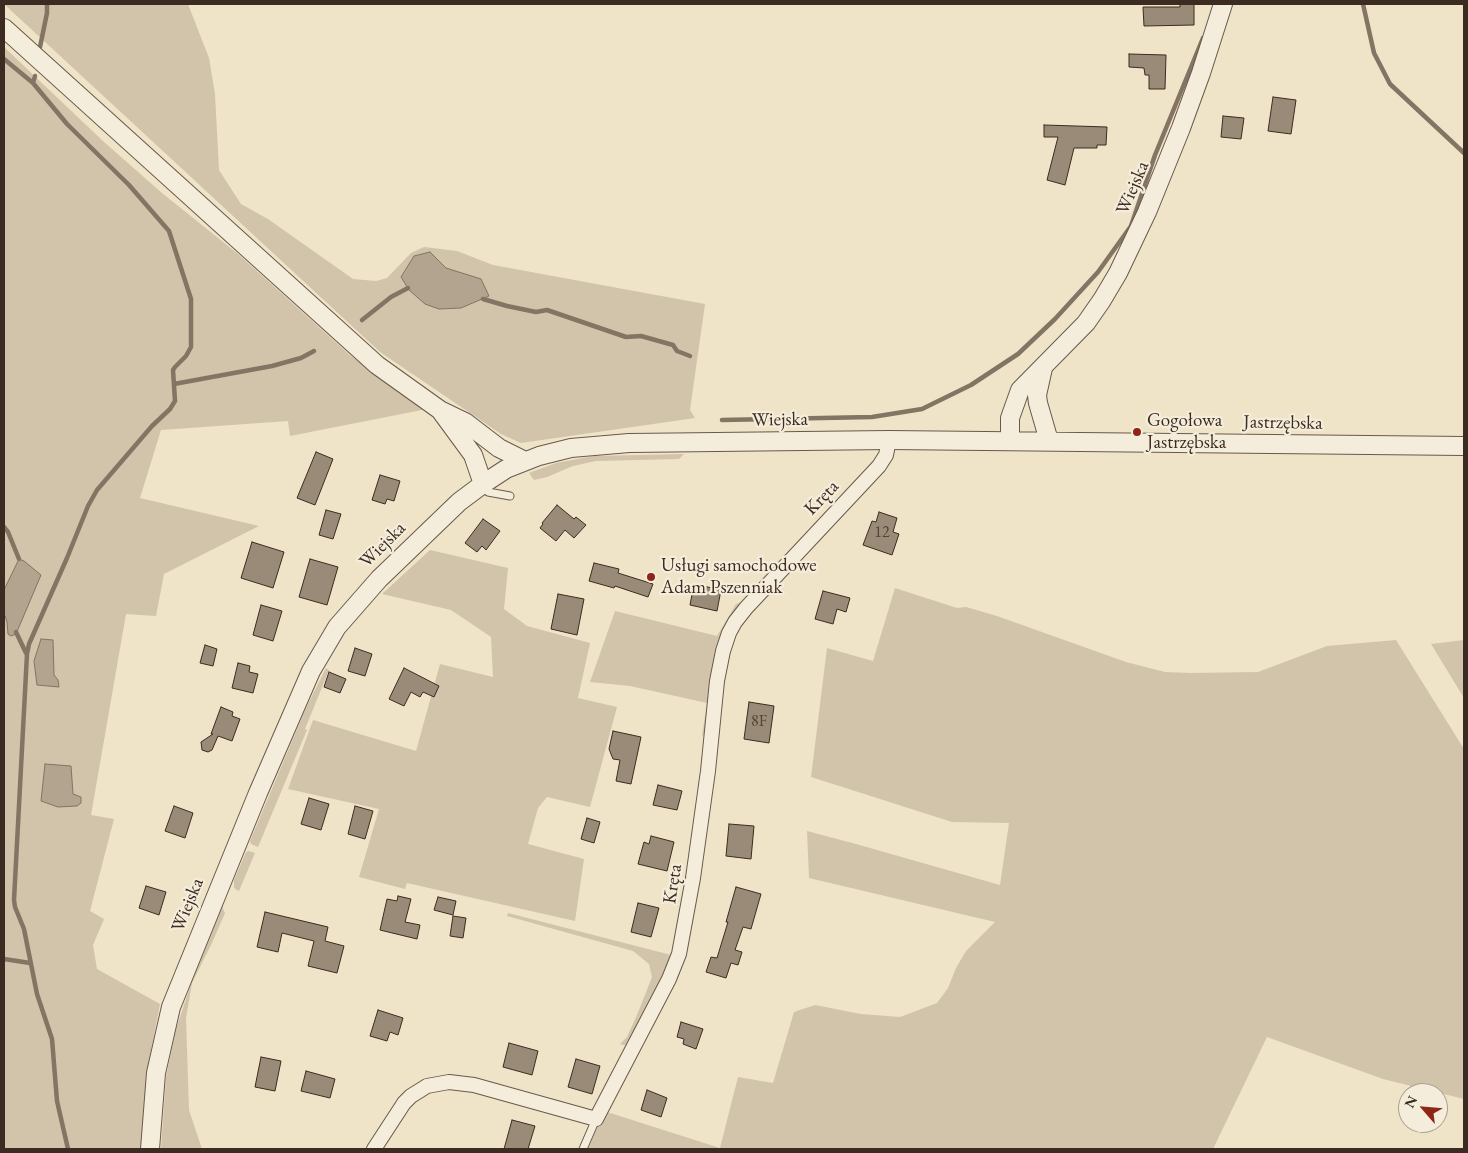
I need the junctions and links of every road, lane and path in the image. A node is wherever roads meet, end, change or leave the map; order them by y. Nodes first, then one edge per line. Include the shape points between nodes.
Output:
1 (1223, 4) edge
2 (4, 28) edge
3 (1043, 368) junction
4 (440, 410) junction
5 (889, 440) junction
6 (1010, 440) junction
7 (1049, 441) junction
8 (1464, 446) edge
9 (524, 461) junction
10 (483, 484) junction
11 (510, 496) dead end
12 (596, 1119) junction
13 (150, 1149) edge
14 (374, 1149) edge
15 (584, 1149) edge

1 - 3 street, Wiejska via 1181,128 1118,273 1086,323
2 - 4 street via 364,355
3 - 6 street, Wiejska via 1020,390 1010,418
3 - 7 street via 1037,395
4 - 9 street via 465,422
4 - 10 street via 473,455
5 - 6 street, Wiejska
5 - 9 street, Wiejska via 612,444 571,448
5 - 12 street, Kręta via 879,466 746,608 729,633 717,681 708,771 679,954
6 - 7 street, Jastrzębska
7 - 8 street, Jastrzębska
9 - 10 street, Wiejska
10 - 11 lane via 488,492
10 - 13 street, Wiejska via 449,511 372,587 337,628 310,671 171,1007 156,1073
12 - 14 street via 474,1085 449,1082 427,1086 411,1096
12 - 15 lane

